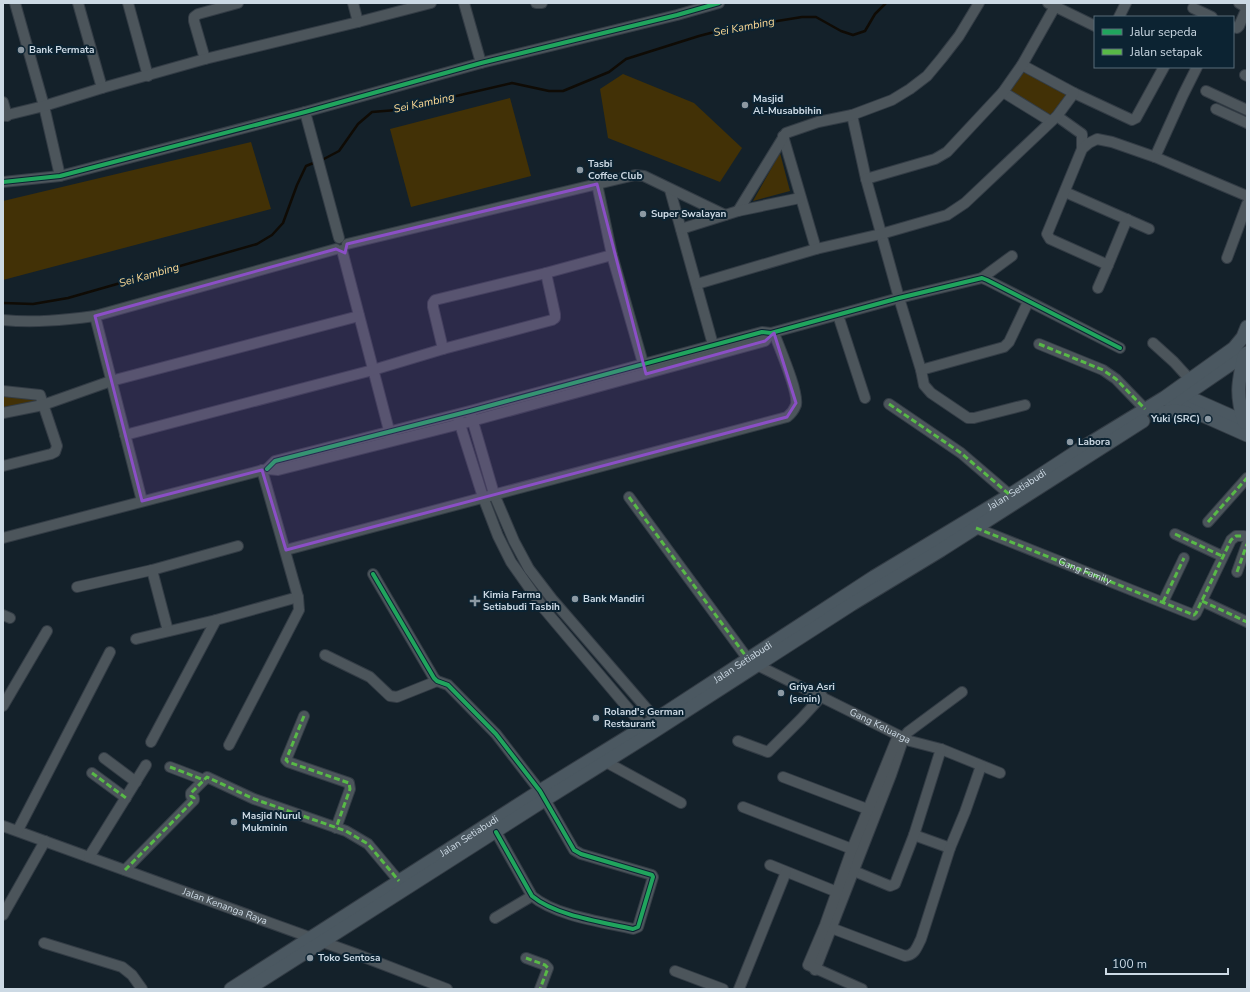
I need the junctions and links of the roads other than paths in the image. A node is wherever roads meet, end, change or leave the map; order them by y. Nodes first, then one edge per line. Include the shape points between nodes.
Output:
1 (15, 3) edge
2 (78, 3) edge
3 (128, 3) edge
4 (238, 3) edge
5 (353, 3) edge
6 (431, 3) edge
7 (464, 3) edge
8 (536, 3) edge
9 (542, 3) edge
10 (719, 3) edge
11 (979, 3) edge
12 (1126, 3) edge
13 (1238, 3) edge
14 (1054, 4) edge
15 (402, 7) edge
16 (1193, 9) edge
17 (1120, 16) edge
18 (1210, 16) edge
19 (358, 22) junction
20 (1094, 25) edge
21 (1234, 27) edge
22 (205, 59) junction
23 (482, 63) junction
24 (1022, 65) junction
25 (1163, 68) edge
26 (1196, 68) edge
27 (148, 76) junction
28 (102, 88) junction
29 (1206, 91) dead end
30 (1003, 92) junction
31 (1074, 93) junction
32 (3, 102) edge
33 (44, 106) junction
34 (1216, 109) dead end
35 (1247, 110) edge
36 (305, 112) junction
37 (852, 115) junction
38 (5, 116) edge
39 (1061, 119) dead end
40 (1050, 121) junction
41 (1247, 123) edge
42 (1082, 134) junction
43 (783, 136) junction
44 (1097, 139) junction
45 (1082, 149) junction
46 (1155, 158) junction
47 (60, 176) junction
48 (866, 179) junction
49 (3, 182) edge
50 (597, 184) junction
51 (670, 190) junction
52 (1064, 192) junction
53 (1247, 196) edge
54 (800, 198) junction
55 (1247, 204) edge
56 (738, 211) junction
57 (725, 215) junction
58 (1127, 219) junction
59 (681, 229) junction
60 (1148, 229) dead end
61 (882, 234) junction
62 (341, 245) junction
63 (816, 249) junction
64 (612, 255) junction
65 (1012, 256) dead end
66 (1227, 258) dead end
67 (1108, 265) junction
68 (546, 273) junction
69 (982, 278) junction
70 (697, 284) junction
71 (1098, 288) dead end
72 (899, 298) junction
73 (1028, 302) junction
74 (838, 315) junction
75 (95, 316) junction
76 (359, 316) junction
77 (3, 320) edge
78 (1247, 327) edge
79 (773, 333) junction
80 (1153, 343) dead end
81 (1039, 344) dead end
82 (1120, 348) dead end
83 (443, 349) junction
84 (714, 350) junction
85 (1245, 355) edge
86 (644, 369) junction
87 (373, 370) junction
88 (921, 370) junction
89 (111, 381) junction
90 (1194, 383) junction
91 (3, 391) edge
92 (1174, 397) junction
93 (865, 398) dead end
94 (889, 404) dead end
95 (43, 405) junction
96 (1024, 405) dead end
97 (1150, 411) junction
98 (3, 413) edge
99 (1202, 415) junction
100 (471, 416) junction
101 (458, 419) junction
102 (1246, 427) edge
103 (126, 435) junction
104 (391, 437) junction
105 (3, 466) edge
106 (264, 469) junction
107 (1247, 478) edge
108 (494, 494) junction
109 (1010, 495) junction
110 (483, 497) junction
111 (629, 497) dead end
112 (142, 501) junction
113 (1208, 522) dead end
114 (976, 528) junction
115 (1175, 534) dead end
116 (3, 538) edge
117 (1246, 538) edge
118 (238, 546) dead end
119 (286, 550) junction
120 (1222, 556) junction
121 (1184, 558) dead end
122 (152, 570) junction
123 (1237, 572) dead end
124 (373, 574) dead end
125 (76, 587) dead end
126 (298, 597) junction
127 (1202, 600) junction
128 (555, 602) junction
129 (1163, 602) junction
130 (545, 610) junction
131 (216, 620) junction
132 (1247, 622) edge
133 (577, 628) junction
134 (168, 631) junction
135 (47, 632) dead end
136 (567, 636) junction
137 (136, 639) dead end
138 (110, 652) dead end
139 (325, 655) dead end
140 (750, 662) junction
141 (437, 681) junction
142 (962, 692) dead end
143 (819, 699) junction
144 (3, 706) edge
145 (304, 716) dead end
146 (653, 727) junction
147 (903, 738) junction
148 (738, 741) dead end
149 (151, 742) dead end
150 (229, 745) dead end
151 (941, 749) junction
152 (104, 758) dead end
153 (606, 762) junction
154 (146, 765) dead end
155 (981, 766) junction
156 (170, 767) dead end
157 (92, 773) dead end
158 (1000, 773) dead end
159 (783, 777) dead end
160 (204, 780) junction
161 (136, 782) junction
162 (543, 795) junction
163 (126, 798) junction
164 (681, 803) dead end
165 (742, 807) dead end
166 (872, 811) junction
167 (3, 826) edge
168 (336, 828) junction
169 (18, 830) junction
170 (496, 832) junction
171 (914, 835) junction
172 (45, 841) junction
173 (950, 848) junction
174 (852, 849) junction
175 (89, 857) junction
176 (770, 865) dead end
177 (850, 869) junction
178 (125, 870) junction
179 (786, 872) junction
180 (398, 881) junction
181 (837, 892) junction
182 (532, 896) junction
183 (3, 915) edge
184 (495, 918) dead end
185 (828, 926) junction
186 (316, 940) junction
187 (44, 943) dead end
188 (526, 958) dead end
189 (675, 971) dead end
190 (142, 989) edge
191 (231, 989) edge
192 (248, 989) edge
193 (447, 989) edge
194 (540, 989) edge
195 (723, 989) edge
196 (739, 989) edge
197 (862, 989) edge

1 - 33 street
2 - 28 street
3 - 27 street
4 - 22 street via 194,17
5 - 19 street
6 - 15 street
7 - 23 street
8 - 9 street
10 - 23 street
11 - 37 street via 959,36 926,76 892,100
12 - 17 street
13 - 21 street via 1246,10 1239,26
14 - 20 street
14 - 24 street
15 - 19 street
16 - 18 street
19 - 22 street
22 - 27 street
23 - 36 street
24 - 30 street
24 - 31 street
25 - 31 street via 1136,118 1133,119
26 - 46 street
27 - 28 street
28 - 33 street
29 - 35 street
30 - 40 street
30 - 48 street via 942,156
31 - 40 street
32 - 38 street
33 - 38 street
33 - 47 street
34 - 41 street
36 - 47 street
36 - 62 street
37 - 43 street via 818,122
37 - 48 street
39 - 42 street
40 - 61 street via 959,208 947,215
42 - 44 street
42 - 45 street
43 - 54 street
43 - 56 street
44 - 45 street
44 - 46 street
45 - 52 street
46 - 53 street
47 - 49 street
48 - 61 street
50 - 51 street via 639,175
50 - 62 street
50 - 64 street
51 - 57 street
51 - 59 street
52 - 58 street
52 - 67 street via 1047,232 1048,236
54 - 56 street
54 - 63 street
55 - 66 street
56 - 57 street
57 - 59 street
58 - 60 street
58 - 67 street
59 - 70 street
61 - 63 street
61 - 72 street
62 - 75 street
62 - 76 street
63 - 70 street
64 - 68 street
64 - 86 street
65 - 69 street
67 - 71 street
68 - 83 street via 554,319
68 - 83 street via 435,300 432,307
69 - 72 street
69 - 73 street
70 - 84 street
72 - 74 street
72 - 88 street
73 - 82 street
73 - 88 street via 1004,348
74 - 79 street
74 - 93 street
75 - 77 street via 27,322
75 - 89 street
76 - 87 street
76 - 89 street
78 - 90 main road, Jalan Setiabudi via 1234,348
79 - 84 street via 762,332
79 - 108 street via 795,392 796,403 787,417
80 - 90 street
81 - 97 street via 1109,374
83 - 87 street
84 - 86 street
85 - 90 main road, Jalan Setiabudi
85 - 102 main road via 1238,387 1239,405
86 - 100 street
87 - 103 street
87 - 104 street
88 - 96 street via 922,380 927,389 968,418
89 - 95 street
89 - 103 street
90 - 92 main road, Jalan Setiabudi
91 - 95 street via 40,395
92 - 97 main road, Jalan Setiabudi
92 - 99 main road
92 - 102 main road
94 - 109 street via 961,453
95 - 98 street
95 - 105 street via 57,446 55,452
97 - 99 main road
97 - 109 main road, Jalan Setiabudi via 1082,448
97 - 114 main road, Jalan Setiabudi
99 - 102 main road
100 - 101 street
100 - 108 street
101 - 104 street
101 - 110 street
103 - 112 street
104 - 106 street via 275,461
106 - 112 street
106 - 119 street
107 - 113 street
108 - 110 street
108 - 128 street via 508,530 529,569
109 - 140 main road, Jalan Setiabudi via 874,578
110 - 119 street
110 - 130 street via 511,562
111 - 140 street
112 - 116 street
114 - 129 street, Gang Family
114 - 140 main road, Jalan Setiabudi via 852,604
115 - 120 street
117 - 120 street via 1238,535 1233,537
117 - 123 street
118 - 122 street
119 - 126 street
120 - 127 street
121 - 129 street
122 - 125 street
122 - 134 street
124 - 141 street
126 - 131 street
126 - 150 street via 298,613
127 - 129 street, Gang Family via 1194,615
127 - 132 street
128 - 130 street
128 - 133 street
130 - 136 street
131 - 134 street
131 - 149 street
133 - 136 street
133 - 146 street
134 - 137 street
135 - 144 street
136 - 146 street
138 - 169 street
139 - 141 street via 370,677 393,697
140 - 143 street, Gang Keluarga
140 - 146 main road, Jalan Setiabudi
141 - 162 street via 448,684 496,734
142 - 147 street
143 - 147 street, Gang Keluarga
143 - 148 street via 768,752
145 - 168 street via 286,760 349,783 350,789
146 - 153 main road, Jalan Setiabudi
146 - 162 main road, Jalan Setiabudi
147 - 151 street, Gang Keluarga
147 - 166 street via 891,775
151 - 155 street, Gang Keluarga
151 - 171 street
152 - 161 street
153 - 162 main road, Jalan Setiabudi
153 - 164 street
154 - 161 street
155 - 158 street, Gang Keluarga
155 - 173 street
156 - 160 street
157 - 163 street
159 - 166 street
160 - 168 street via 209,778 254,798
160 - 178 street via 191,793 194,800
161 - 163 street
162 - 170 main road, Jalan Setiabudi
162 - 180 main road, Jalan Setiabudi
162 - 182 street via 577,852 653,877 639,926 635,929 567,913
163 - 175 street
165 - 174 street
166 - 174 street
166 - 177 street
167 - 169 street, Jalan Kenanga Raya
168 - 180 street via 368,844
169 - 172 street, Jalan Kenanga Raya
170 - 182 street
170 - 186 main road, Jalan Setiabudi
171 - 173 street
171 - 177 street via 894,885 890,886
172 - 175 street, Jalan Kenanga Raya
172 - 183 street
173 - 185 street via 921,939 911,956 905,956
174 - 177 street
175 - 178 street, Jalan Kenanga Raya
176 - 179 street
177 - 181 street
177 - 185 street
178 - 186 street, Jalan Kenanga Raya
179 - 181 street
179 - 196 street
180 - 186 main road, Jalan Setiabudi
181 - 185 street
182 - 184 street
185 - 197 street via 815,970
186 - 191 main road, Jalan Setiabudi
186 - 192 main road, Jalan Setiabudi
186 - 193 street, Jalan Kenanga Raya
187 - 190 street via 122,967 132,975
188 - 194 street via 548,968
189 - 195 street

